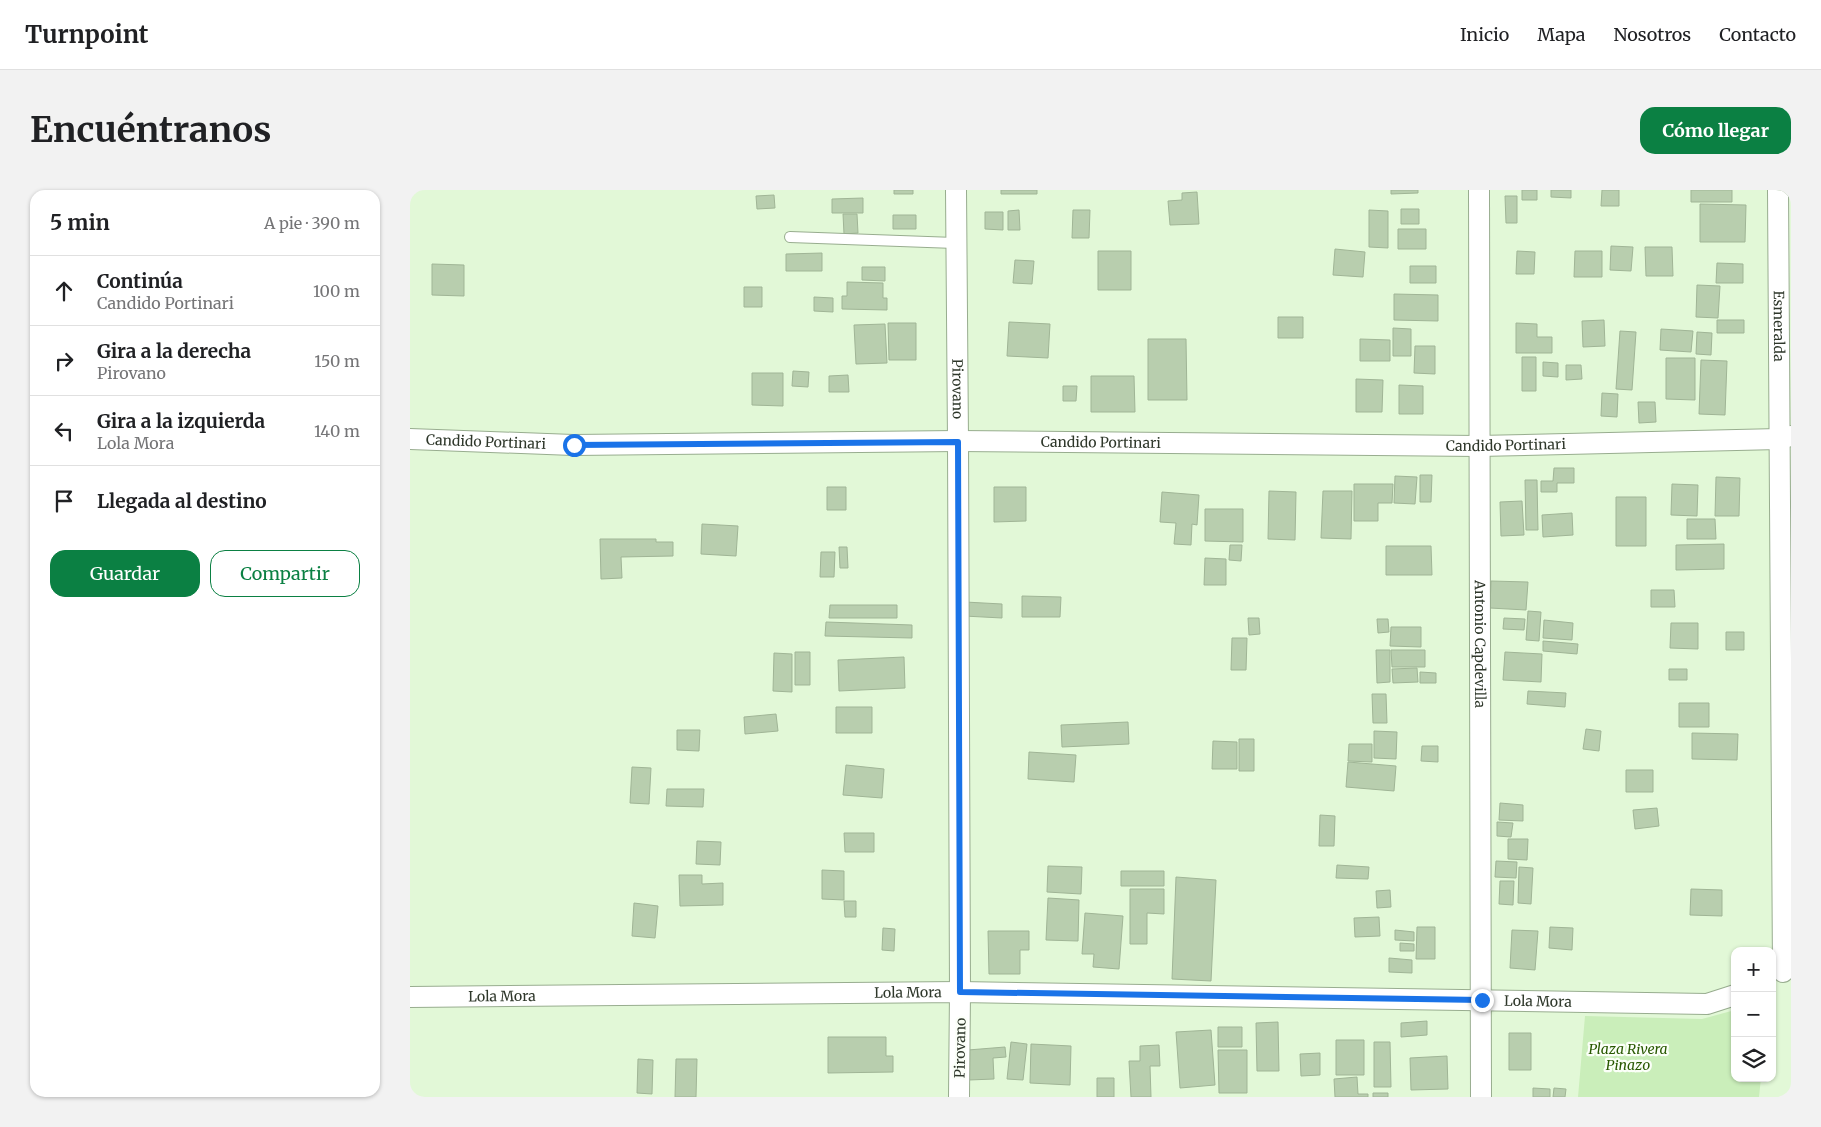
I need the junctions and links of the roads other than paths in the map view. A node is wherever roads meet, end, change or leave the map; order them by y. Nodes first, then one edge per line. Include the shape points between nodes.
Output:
1 (956, 190) edge
2 (1479, 190) edge
3 (1778, 190) edge
4 (790, 237) dead end
5 (956, 243) junction
6 (1785, 437) edge
7 (410, 439) edge
8 (958, 442) junction
9 (1478, 446) junction
10 (1782, 973) edge
11 (960, 992) junction
12 (1731, 996) edge
13 (410, 997) edge
14 (1482, 1000) junction
15 (959, 1097) edge
16 (1481, 1097) edge

1 - 5 street, Pirovano
2 - 9 street, Antonio Capdevilla
3 - 6 street, Esmeralda
4 - 5 lane
5 - 8 street, Pirovano
6 - 9 street, Candido Portinari
6 - 10 street, Esmeralda
7 - 8 street, Candido Portinari via 574,445
8 - 9 street, Candido Portinari
8 - 11 street, Pirovano
9 - 14 street, Antonio Capdevilla
11 - 13 street, Lola Mora
11 - 14 street, Lola Mora
11 - 15 street, Pirovano
12 - 14 street, Lola Mora via 1707,1004
14 - 16 street, Antonio Capdevilla

